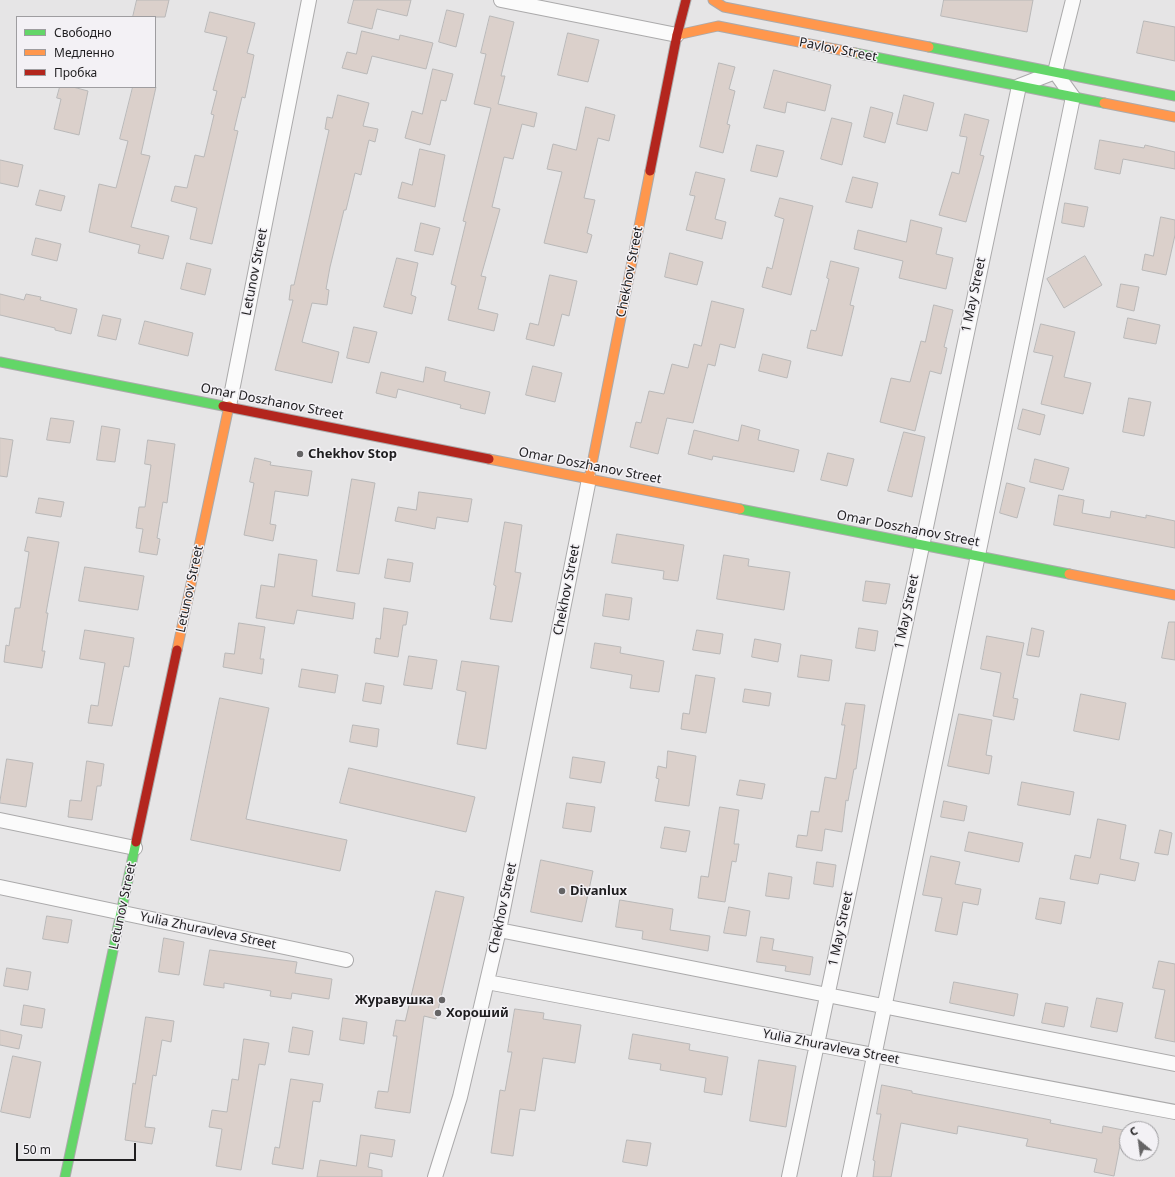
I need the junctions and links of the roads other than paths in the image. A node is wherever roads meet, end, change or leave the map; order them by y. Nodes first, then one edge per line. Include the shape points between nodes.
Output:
1 (309, 0) edge
2 (502, 0) edge
3 (686, 0) edge
4 (713, 0) edge
5 (1074, 0) edge
6 (677, 35) junction
7 (1056, 72) junction
8 (1019, 86) junction
9 (1175, 96) edge
10 (1073, 97) junction
11 (1175, 117) edge
12 (0, 362) edge
13 (229, 406) junction
14 (589, 479) junction
15 (921, 545) junction
16 (978, 556) junction
17 (1175, 595) edge
18 (0, 820) edge
19 (135, 848) junction
20 (0, 888) edge
21 (121, 913) junction
22 (499, 930) junction
23 (346, 960) dead end
24 (487, 982) junction
25 (827, 995) junction
26 (884, 1006) junction
27 (817, 1044) junction
28 (874, 1055) junction
29 (1175, 1064) edge
30 (1175, 1112) edge
31 (65, 1177) edge
32 (435, 1177) edge
33 (789, 1177) edge
34 (849, 1177) edge

1 - 13 street, Letunov Street
2 - 6 street, Pavlov Street
3 - 6 street, Chekhov Street
4 - 7 street, Pavlov Street via 724,7
5 - 7 street
6 - 8 street, Pavlov Street via 718,26
6 - 14 street, Chekhov Street
7 - 8 street
7 - 9 street, Pavlov Street
7 - 10 street
8 - 10 street, Pavlov Street
8 - 15 street, 1 May Street
10 - 11 street, Pavlov Street
10 - 16 street
12 - 13 street, Omar Doszhanov Street
13 - 14 street, Omar Doszhanov Street
13 - 19 street, Letunov Street
14 - 15 street, Omar Doszhanov Street
14 - 22 street, Chekhov Street
15 - 16 street, Omar Doszhanov Street
15 - 25 street, 1 May Street
16 - 17 street, Omar Doszhanov Street
16 - 26 street
18 - 19 street
19 - 21 street, Letunov Street
20 - 21 street, Yulia Zhuravleva Street
21 - 23 street, Yulia Zhuravleva Street
21 - 31 street, Letunov Street
22 - 24 street, Chekhov Street
22 - 25 street
24 - 27 street, Yulia Zhuravleva Street
24 - 32 street, Chekhov Street via 460,1097
25 - 26 street
25 - 27 street, 1 May Street
26 - 28 street
26 - 29 street
27 - 28 street, Yulia Zhuravleva Street
27 - 33 street, 1 May Street
28 - 30 street, Yulia Zhuravleva Street
28 - 34 street

